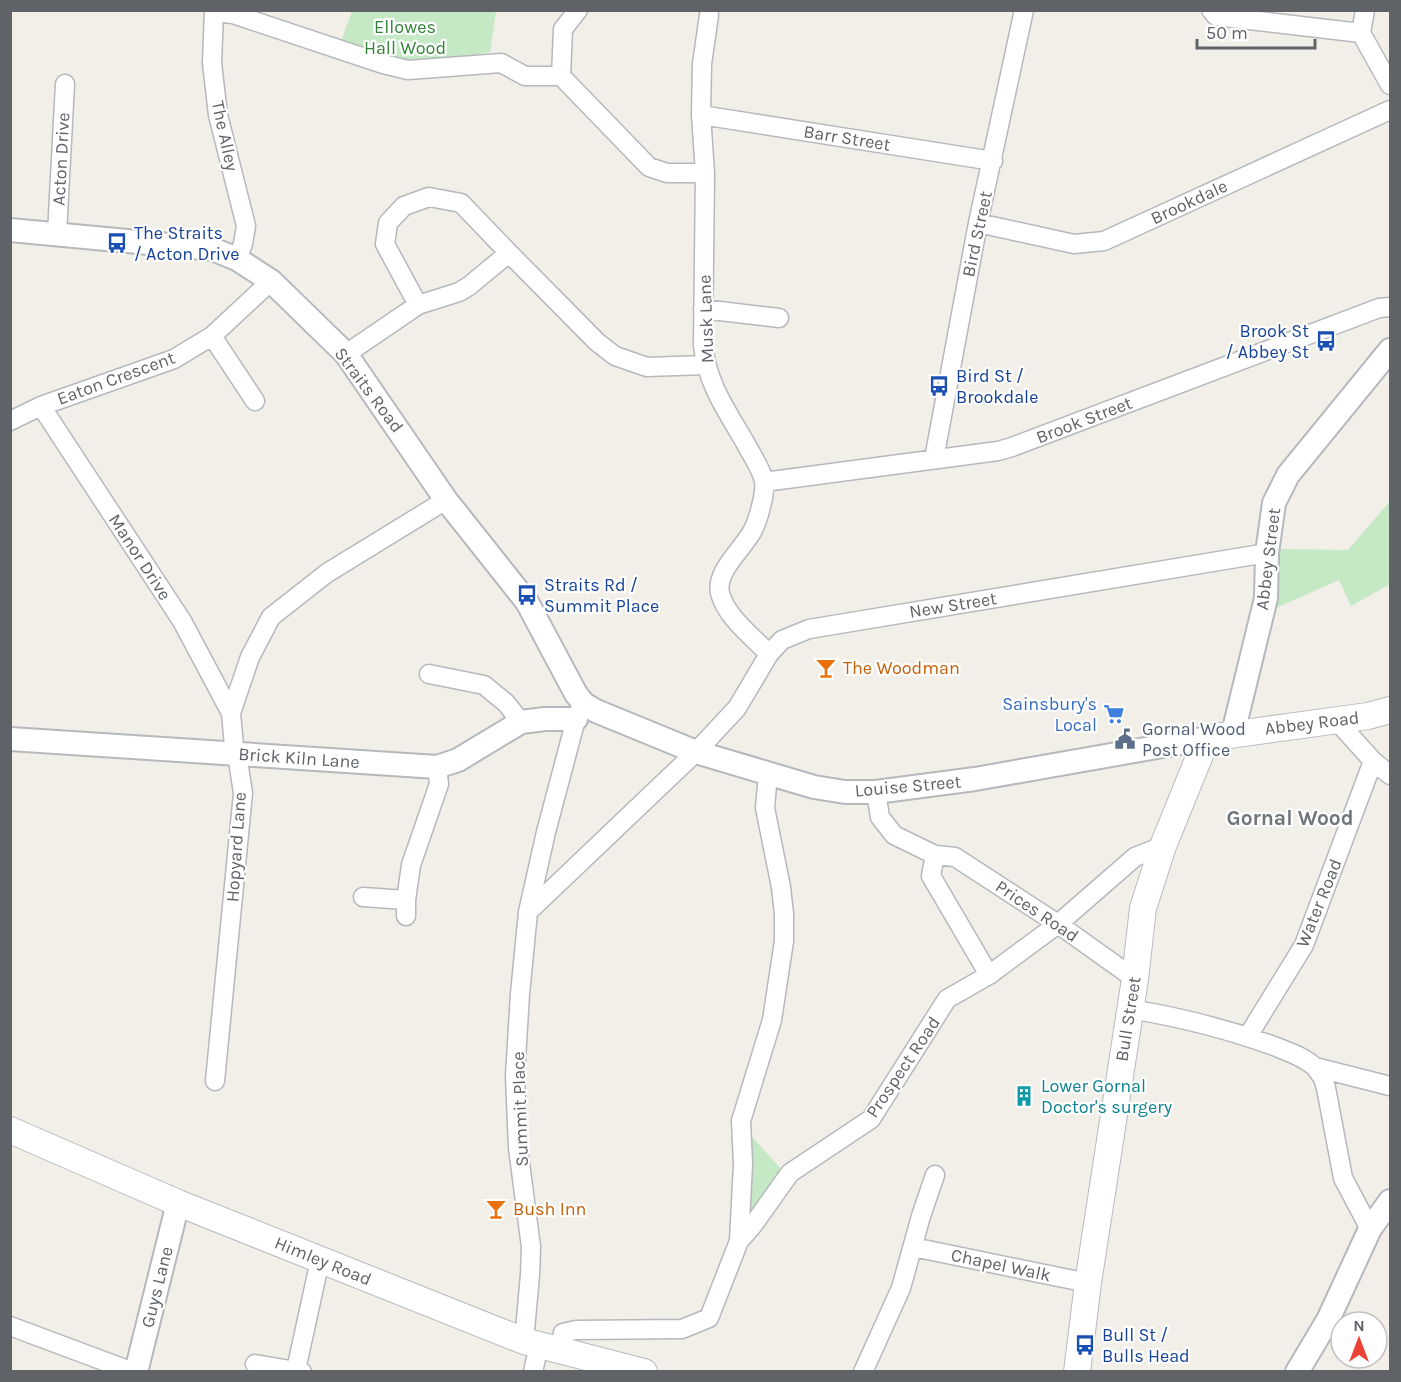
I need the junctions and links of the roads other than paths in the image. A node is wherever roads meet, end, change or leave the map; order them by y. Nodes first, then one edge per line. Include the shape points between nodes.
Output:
1 (578, 10) edge
2 (1024, 10) edge
3 (1211, 10) edge
4 (1365, 10) edge
5 (214, 11) edge
6 (709, 15) dead end
7 (1361, 33) junction
8 (561, 76) junction
9 (65, 84) dead end
10 (1390, 85) edge
11 (1390, 110) edge
12 (701, 116) junction
13 (993, 161) junction
14 (705, 173) junction
15 (978, 223) junction
16 (10, 230) edge
17 (57, 234) junction
18 (509, 253) junction
19 (237, 259) junction
20 (271, 281) junction
21 (418, 306) junction
22 (1390, 307) edge
23 (703, 309) junction
24 (779, 318) dead end
25 (212, 336) junction
26 (1390, 350) edge
27 (346, 354) junction
28 (705, 365) junction
29 (255, 401) dead end
30 (41, 406) junction
31 (10, 421) edge
32 (934, 459) junction
33 (764, 482) junction
34 (446, 500) junction
35 (1267, 553) junction
36 (769, 654) junction
37 (429, 674) dead end
38 (1390, 710) edge
39 (580, 712) junction
40 (231, 713) junction
41 (1337, 721) junction
42 (521, 722) junction
43 (1233, 734) junction
44 (1208, 738) junction
45 (10, 739) edge
46 (696, 752) junction
47 (237, 754) junction
48 (1373, 761) junction
49 (437, 767) junction
50 (768, 774) junction
51 (1390, 775) edge
52 (876, 792) junction
53 (1163, 846) junction
54 (935, 855) junction
55 (363, 897) dead end
56 (528, 912) junction
57 (1058, 924) junction
58 (988, 975) junction
59 (1135, 979) junction
60 (1130, 1009) junction
61 (1248, 1036) junction
62 (1315, 1066) junction
63 (215, 1081) dead end
64 (1390, 1086) edge
65 (10, 1130) edge
66 (935, 1175) dead end
67 (1390, 1201) edge
68 (178, 1203) junction
69 (1370, 1229) junction
70 (739, 1240) junction
71 (913, 1247) junction
72 (320, 1260) junction
73 (1088, 1283) junction
74 (10, 1326) edge
75 (540, 1345) junction
76 (255, 1364) dead end
77 (134, 1371) edge
78 (299, 1371) edge
79 (533, 1371) edge
80 (644, 1371) edge
81 (863, 1371) edge
82 (1077, 1371) edge
83 (1297, 1371) edge

1 - 8 street via 563,29
2 - 13 street, Bird Street
3 - 7 street via 1216,16
4 - 7 street
5 - 8 street via 408,70 501,63 525,76
5 - 19 street, The Alley via 212,63 218,115 246,226
6 - 12 street, Musk Lane via 702,64
7 - 10 street
8 - 14 street via 649,167 667,173
9 - 17 street, Acton Drive
11 - 15 street, Brookdale via 1104,241 1074,244
12 - 13 street, Barr Street
12 - 14 street, Musk Lane
13 - 15 street, Bird Street
14 - 23 street, Musk Lane
15 - 32 street, Bird Street
16 - 17 street, Straits Road
17 - 19 street, Straits Road via 184,245 212,249
18 - 21 street via 459,292
18 - 21 street via 461,203 429,197 404,206 388,223 385,244
18 - 28 street via 615,356 647,367
19 - 20 street, Straits Road
20 - 25 street, Eaton Crescent
20 - 27 street, Straits Road
21 - 27 street
22 - 32 street, Brook Street via 1012,447
23 - 24 street
23 - 28 street, Musk Lane
25 - 29 street
25 - 30 street, Eaton Crescent via 174,359
26 - 35 street, Abbey Street via 1288,475 1274,503
27 - 34 street, Straits Road
28 - 33 street, Musk Lane
30 - 31 street, Eaton Crescent
30 - 40 street, Manor Drive via 182,621
32 - 33 street, Brook Street
33 - 36 street via 753,530 721,577 720,592 729,611
34 - 39 street, Straits Road via 527,602 576,694
34 - 40 street, Hopyard Lane via 327,573 271,616 250,657
35 - 36 street, New Street via 808,629 782,640
35 - 43 street, Abbey Street via 1266,598
36 - 46 street, New Street via 737,708
37 - 42 street via 484,685 506,702
38 - 41 main road, Abbey Road
39 - 42 street, Brick Kiln Lane
39 - 46 street, Louise Street via 596,711
39 - 56 street, Summit Place
40 - 47 street, Hopyard Lane
41 - 43 main road, Abbey Road
41 - 48 street
42 - 49 street, Brick Kiln Lane via 458,760
43 - 44 main road
44 - 52 street, Louise Street via 975,779
44 - 53 main road, Bull Street
45 - 47 street, Brick Kiln Lane
46 - 50 street, Louise Street
46 - 56 street
47 - 49 street, Brick Kiln Lane
47 - 63 street, Hopyard Lane via 243,793
48 - 51 street
48 - 61 street, Water Road via 1304,945
49 - 55 street via 439,784 411,865 406,908
50 - 52 street, Louise Street via 814,787
50 - 70 street via 765,808 781,887 784,941 772,1020 741,1121
52 - 54 street, Prices Road via 880,816 894,835
53 - 57 street, Prospect Road via 1136,857
53 - 59 main road, Bull Street via 1143,908
54 - 57 street, Prices Road via 955,857
54 - 58 street via 931,876
56 - 75 street, Summit Place via 515,1076 518,1148
57 - 58 street, Prospect Road
57 - 59 street, Prices Road
58 - 70 street, Prospect Road via 947,999 871,1119 790,1173
59 - 60 main road, Bull Street
60 - 61 street
60 - 73 main road, Bull Street
61 - 62 street
62 - 64 street
62 - 69 street via 1326,1088 1343,1178
65 - 68 main road, Himley Road
66 - 71 street
67 - 69 street
68 - 72 main road, Himley Road
68 - 77 street, Guys Lane
69 - 83 street via 1328,1320
70 - 75 street, Prospect Road via 709,1318 682,1329 576,1330
71 - 73 street, Chapel Walk
71 - 81 street via 901,1288
72 - 75 main road, Himley Road
72 - 78 street
73 - 82 main road, Bull Street
74 - 77 street
75 - 79 street, Summit Place
75 - 80 main road, Himley Road
76 - 78 street

